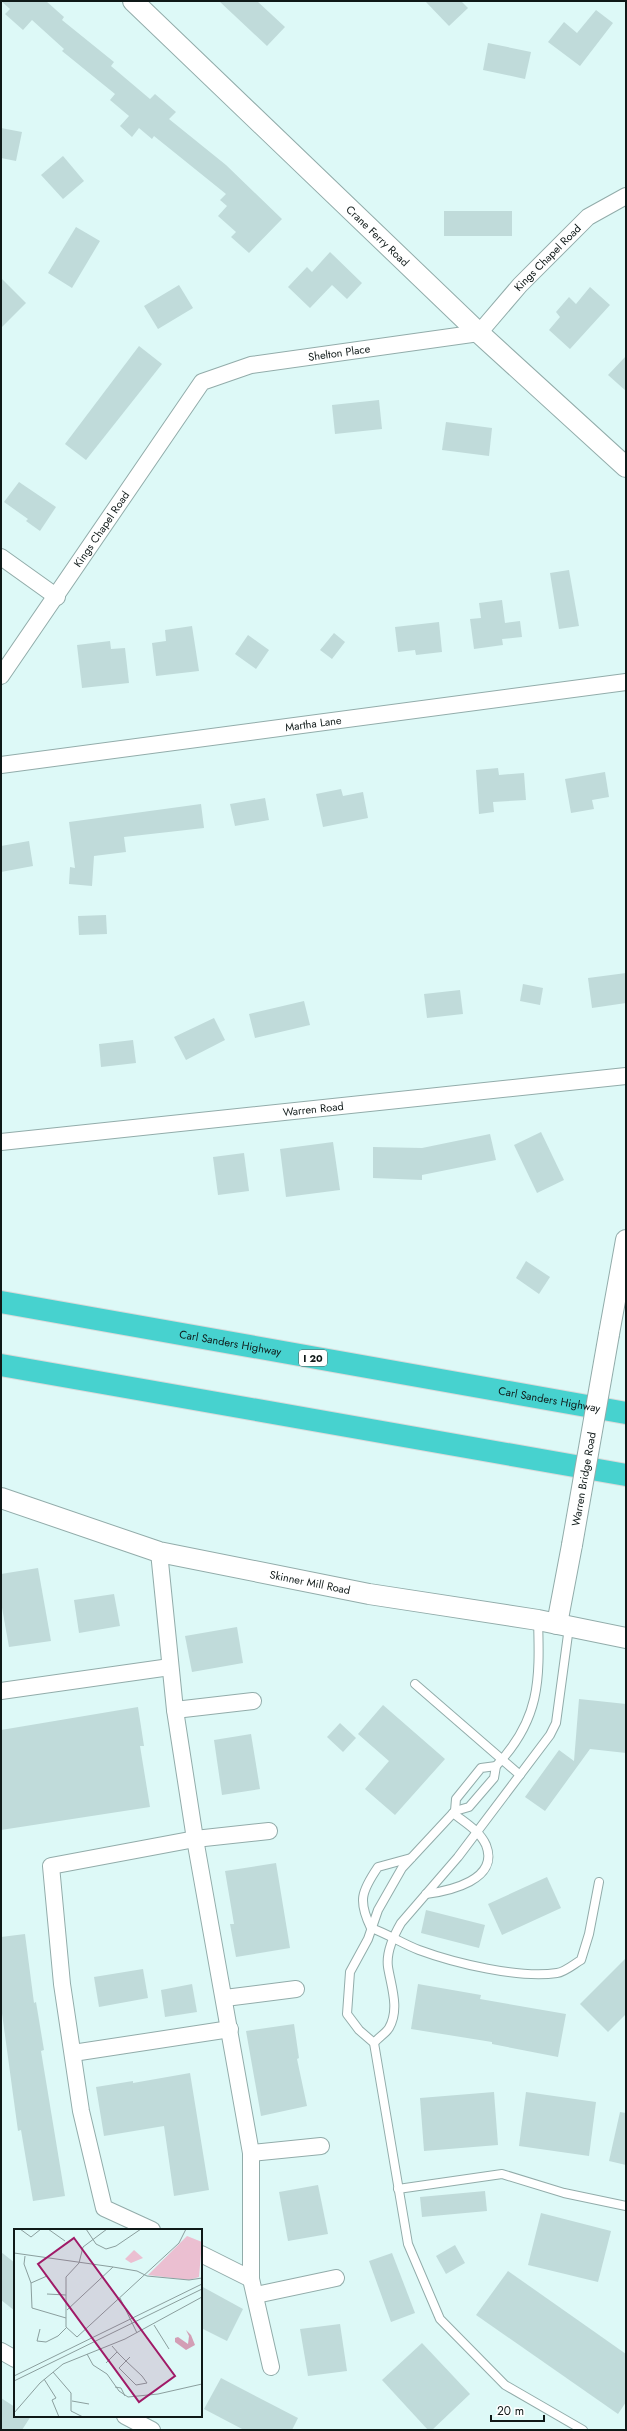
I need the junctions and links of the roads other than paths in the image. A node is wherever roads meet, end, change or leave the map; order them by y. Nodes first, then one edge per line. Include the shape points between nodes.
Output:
1 (133, 1) edge
2 (626, 196) edge
3 (479, 332) junction
4 (202, 382) joint
5 (626, 467) edge
6 (1, 557) edge
7 (57, 597) junction
8 (1, 676) edge
9 (626, 682) edge
10 (1, 765) edge
11 (626, 1076) edge
12 (1, 1142) edge
13 (626, 1240) edge
14 (1, 1302) edge
15 (1, 1365) edge
16 (626, 1413) edge
17 (626, 1475) edge
18 (1, 1498) edge
19 (159, 1552) junction
20 (538, 1620) junction
21 (563, 1626) junction
22 (626, 1638) edge
23 (170, 1667) junction
24 (415, 1684) dead end
25 (1, 1691) edge
26 (253, 1701) dead end
27 (175, 1710) junction
28 (502, 1760) junction
29 (496, 1766) junction
30 (520, 1775) junction
31 (454, 1812) junction
32 (269, 1831) dead end
33 (477, 1832) junction
34 (195, 1839) junction
35 (411, 1858) junction
36 (598, 1882) dead end
37 (426, 1894) junction
38 (372, 1928) junction
39 (393, 1936) junction
40 (296, 1989) dead end
41 (225, 1998) junction
42 (230, 2029) junction
43 (374, 2043) junction
44 (73, 2053) junction
45 (321, 2146) dead end
46 (251, 2153) junction
47 (398, 2189) junction
48 (626, 2206) edge
49 (150, 2229) edge
50 (202, 2254) edge
51 (336, 2278) dead end
52 (251, 2279) junction
53 (256, 2295) junction
54 (1, 2351) edge
55 (14, 2358) edge
56 (271, 2367) dead end
57 (126, 2417) edge
58 (152, 2430) edge
59 (583, 2430) edge

1 - 3 street, Crane Ferry Road
2 - 3 street, Kings Chapel Road via 588,217 520,285
3 - 4 street, Shelton Place via 251,365
3 - 5 street, Crane Ferry Road
4 - 7 street, Kings Chapel Road
6 - 7 street
7 - 8 street, Kings Chapel Road
9 - 10 street, Martha Lane
11 - 12 street, Warren Road
13 - 21 street, Warren Bridge Road, bridge via 572,1545
14 - 16 highway, Carl Sanders Highway / I 20
15 - 17 highway
18 - 19 street, Skinner Mill Road
19 - 20 street, Skinner Mill Road via 369,1594
19 - 23 street
20 - 21 street, Skinner Mill Road
20 - 28 lane via 539,1667 530,1716 524,1730
21 - 22 street, Skinner Mill Road
21 - 30 lane via 556,1723
23 - 25 street
23 - 27 street
24 - 28 lane
26 - 27 street
27 - 34 street
28 - 29 lane
28 - 30 lane
29 - 31 lane via 494,1778 469,1807
29 - 31 lane via 481,1768 456,1799
30 - 33 lane
31 - 33 lane
31 - 35 lane
32 - 34 street
33 - 37 lane
33 - 37 lane via 486,1845 487,1854 485,1867 478,1876 467,1884
34 - 41 street
34 - 44 street via 51,1866 62,1984
35 - 38 lane via 402,1868 378,1910
35 - 38 lane via 378,1867 368,1881 362,1899 362,1910
36 - 39 lane via 589,1934 581,1960 559,1973 518,1973 458,1961 418,1950
37 - 39 lane
38 - 39 lane
38 - 43 lane via 350,1972 347,2014 359,2030
39 - 43 lane via 388,1966 393,1986 394,2012 389,2028
40 - 41 street
41 - 42 street
42 - 44 street
42 - 46 street
43 - 47 lane
44 - 49 street via 81,2111 104,2208
45 - 46 street
46 - 52 street
47 - 48 lane via 502,2174 564,2193
47 - 59 lane via 408,2244 440,2319 505,2385
50 - 52 street
51 - 53 street
52 - 53 street
53 - 56 street
54 - 55 street
57 - 58 street

